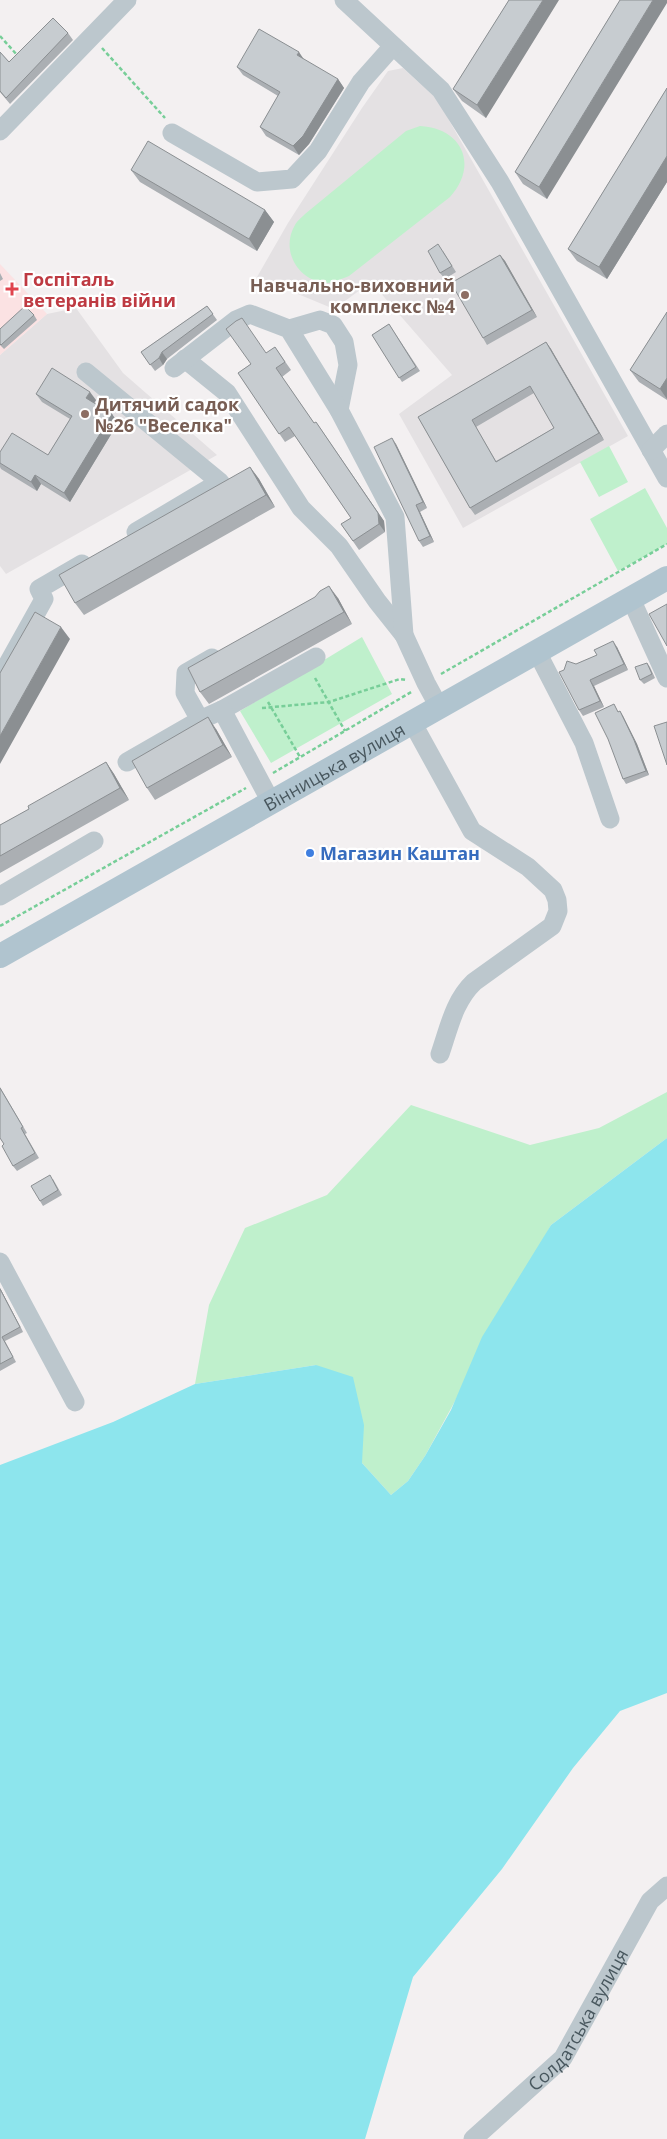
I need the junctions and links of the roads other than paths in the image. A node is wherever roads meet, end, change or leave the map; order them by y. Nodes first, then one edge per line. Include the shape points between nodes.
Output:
1 (126, 0) edge
2 (344, 0) edge
3 (393, 46) junction
4 (0, 131) edge
5 (172, 133) road end
6 (289, 329) junction
7 (86, 372) dead end
8 (339, 410) junction
9 (667, 434) edge
10 (651, 450) junction
11 (667, 478) edge
12 (117, 543) edge
13 (100, 554) edge
14 (667, 578) edge
15 (631, 599) junction
16 (404, 635) junction
17 (227, 650) edge
18 (537, 652) junction
19 (311, 659) road end
20 (0, 678) edge
21 (667, 678) edge
22 (439, 706) junction
23 (226, 708) junction
24 (200, 720) junction
25 (412, 722) junction
26 (127, 762) dead end
27 (271, 802) junction
28 (610, 819) dead end
29 (94, 841) dead end
30 (0, 896) edge
31 (0, 956) edge
32 (440, 1054) dead end
33 (0, 1262) edge
34 (75, 1402) dead end
35 (667, 1886) edge
36 (473, 2139) edge

1 - 4 street
2 - 3 street
3 - 5 street via 361,82 318,151 292,179 256,182
3 - 10 street via 441,90 500,182
6 - 8 street
6 - 8 street via 320,320 333,325 344,342 348,365
6 - 16 street via 250,314 236,320 179,363 226,393 301,508 339,546
7 - 12 street via 220,482
8 - 16 street via 395,517
9 - 10 street
10 - 11 street
13 - 20 street via 40,589 44,599
14 - 15 main road, Вінницька вулиця
15 - 18 main road, Вінницька вулиця
15 - 21 street
16 - 22 street
17 - 24 street via 186,673 184,693
18 - 22 main road, Вінницька вулиця
18 - 28 street via 584,743
19 - 23 street
22 - 25 main road, Вінницька вулиця
23 - 24 street
23 - 27 street
24 - 26 street
25 - 27 main road, Вінницька вулиця
25 - 32 street via 472,831 528,867 553,890 558,911 552,926 466,990 459,999
27 - 31 main road, Вінницька вулиця
29 - 30 street
33 - 34 street
35 - 36 street, Солдатська вулиця via 650,1901 563,2058

